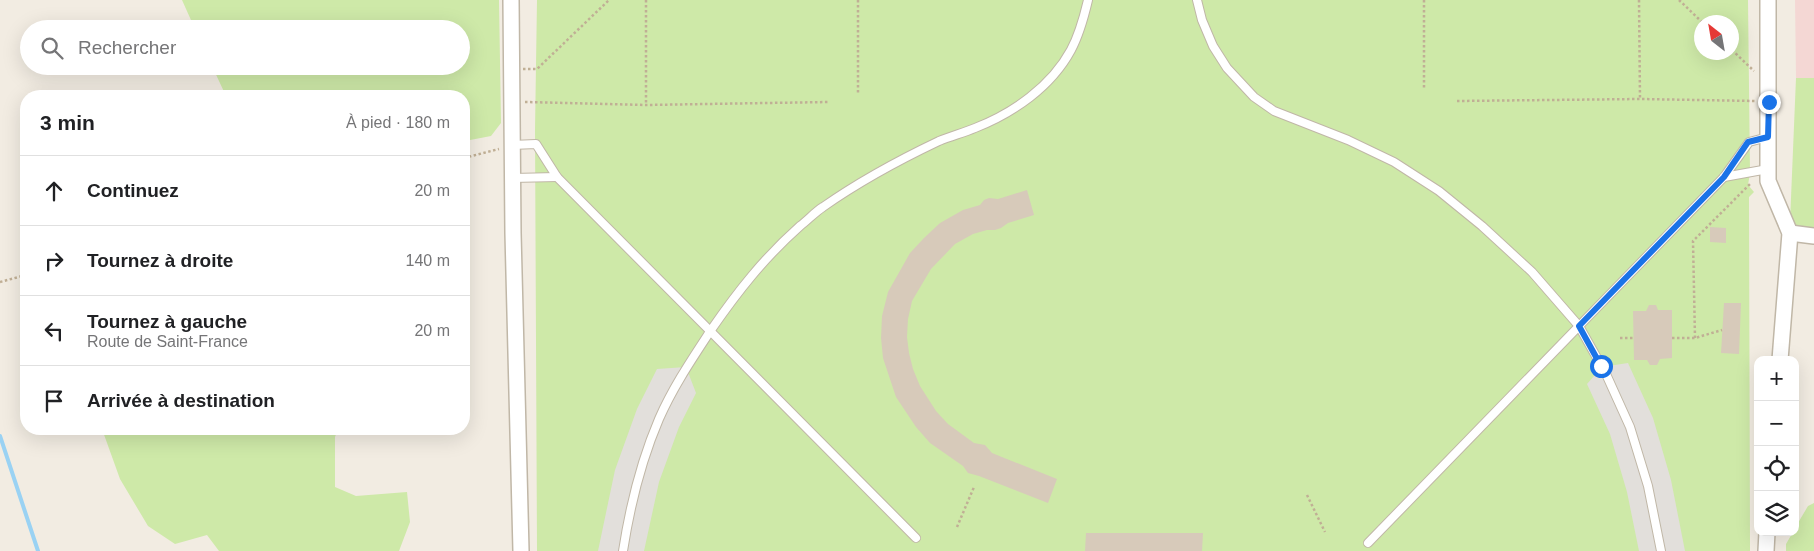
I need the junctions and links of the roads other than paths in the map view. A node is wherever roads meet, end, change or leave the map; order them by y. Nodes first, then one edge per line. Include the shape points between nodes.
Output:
1 (511, 0) edge
2 (1088, 0) edge
3 (1197, 0) edge
4 (1768, 0) edge
5 (1768, 137) junction
6 (512, 145) junction
7 (1768, 175) junction
8 (557, 177) junction
9 (1724, 177) junction
10 (512, 178) junction
11 (1790, 233) junction
12 (1814, 236) edge
13 (1579, 326) junction
14 (710, 331) junction
15 (1780, 356) edge
16 (1767, 536) edge
17 (916, 538) dead end
18 (1368, 543) dead end
19 (521, 551) edge
20 (623, 551) edge
21 (1661, 551) edge
22 (1766, 551) edge

1 - 6 street
2 - 14 lane via 1070,51 1035,94 1006,114 943,139 866,178 821,208 753,272
3 - 13 lane via 1202,20 1218,53 1227,68 1254,97 1274,111 1394,162 1439,191 1532,272
4 - 5 street
5 - 7 street
5 - 9 lane via 1748,142
6 - 8 lane via 536,144
6 - 10 street
7 - 9 lane
7 - 11 street
8 - 10 lane
8 - 14 lane
9 - 13 lane
10 - 19 street
11 - 12 street
11 - 15 street
13 - 18 lane
13 - 21 lane via 1630,427 1648,486
14 - 17 lane
14 - 20 lane via 686,367 659,419 639,476
16 - 22 street

